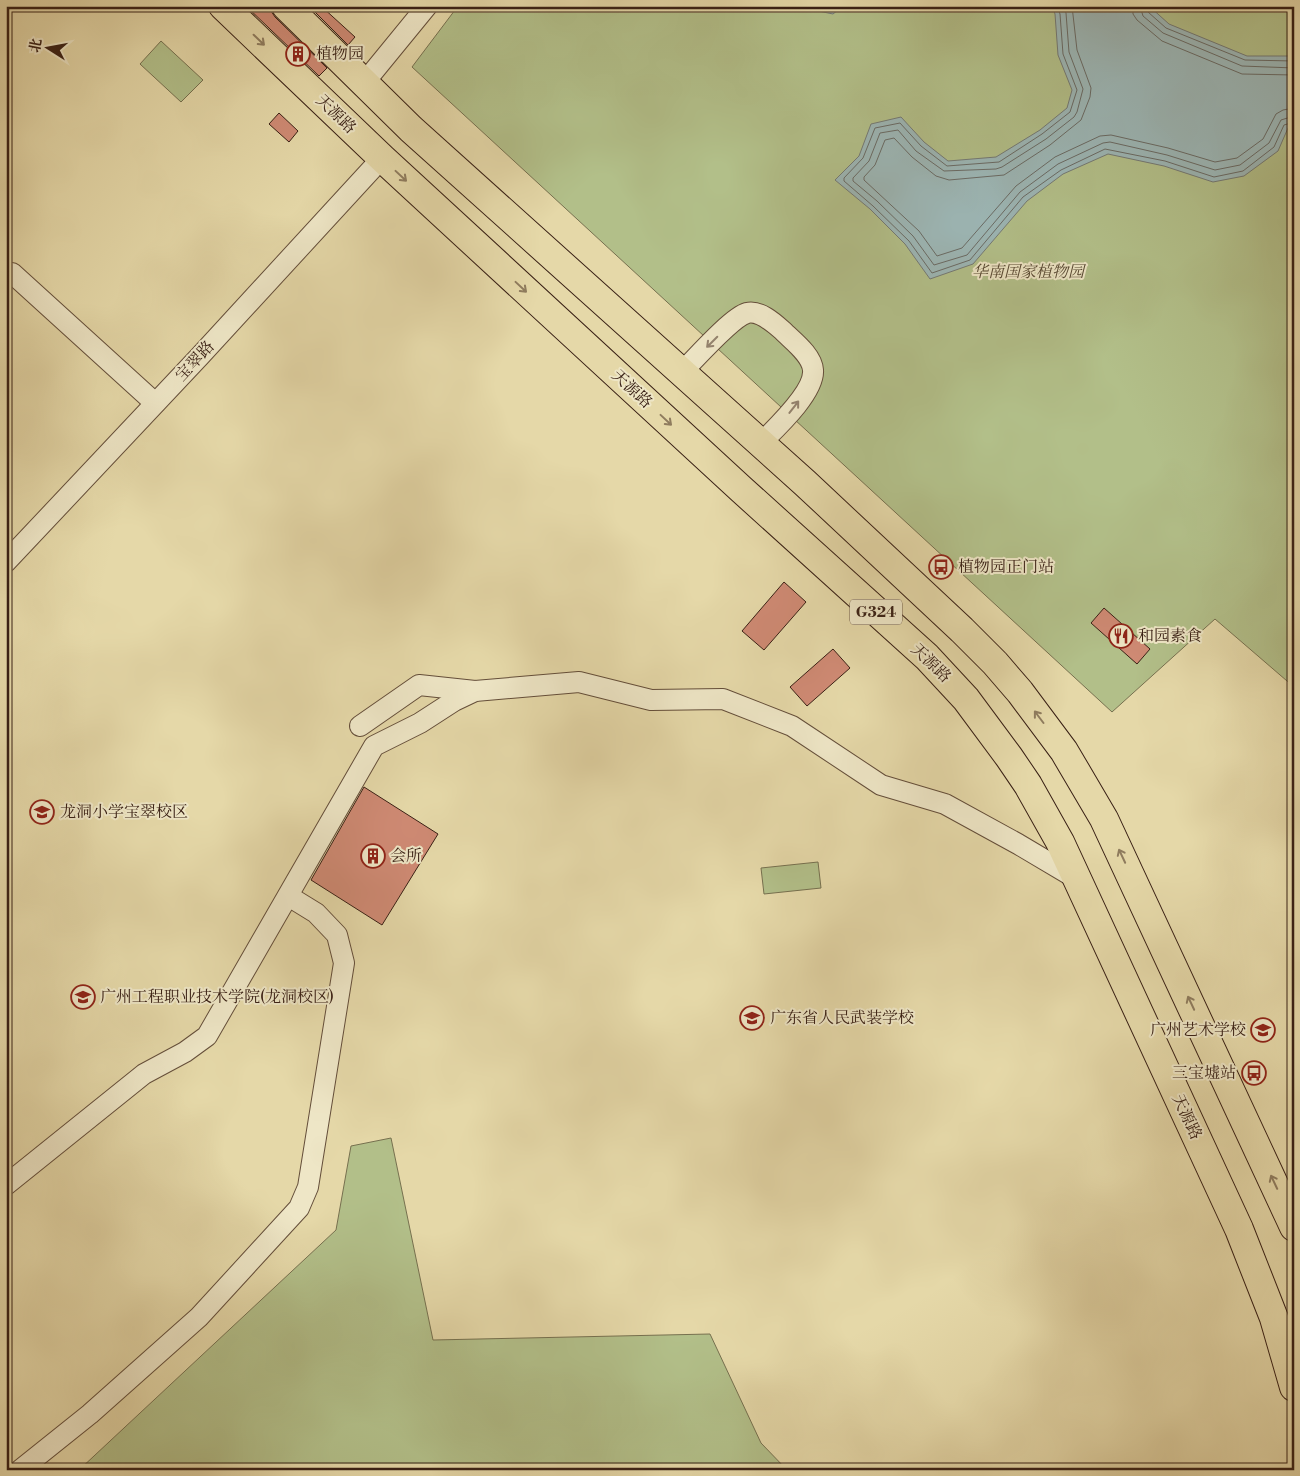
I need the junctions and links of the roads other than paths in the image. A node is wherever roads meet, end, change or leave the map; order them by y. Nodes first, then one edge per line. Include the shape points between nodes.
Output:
1 (223, 6) edge
2 (286, 6) edge
3 (426, 6) edge
4 (364, 83) junction
5 (382, 158) junction
6 (12, 273) dead end
7 (682, 372) junction
8 (155, 403) junction
9 (761, 443) junction
10 (6, 562) edge
11 (475, 691) junction
12 (360, 726) dead end
13 (1077, 879) junction
14 (290, 897) dead end
15 (6, 1185) edge
16 (1294, 1227) edge
17 (1294, 1387) edge
18 (20, 1470) edge

1 -> 5 highway, 天源路 / G324
2 - 4 highway, G324
3 - 4 street
4 - 7 highway, G324 via 411,130
5 - 8 street, 宝翠路
5 -> 13 highway, 天源路 / G324 via 927,657 988,728 1028,785
6 - 8 street
7 - 9 highway, G324
9 -> 7 street via 795,408 810,383 813,370 810,360 781,330 760,314 745,314 717,336
8 - 10 street, 宝翠路
16 -> 9 highway, G324 via 1104,819 1064,751 995,663
11 - 12 street via 419,685
11 - 13 street via 579,682 651,700 723,699 792,726 881,785 946,804
11 - 15 street via 374,746 206,1036 185,1052 144,1074
13 - 17 highway, 天源路 / G324 via 1239,1229 1274,1318
14 - 18 street via 316,913 337,934 344,963 308,1187 299,1208 199,1317 90,1414

